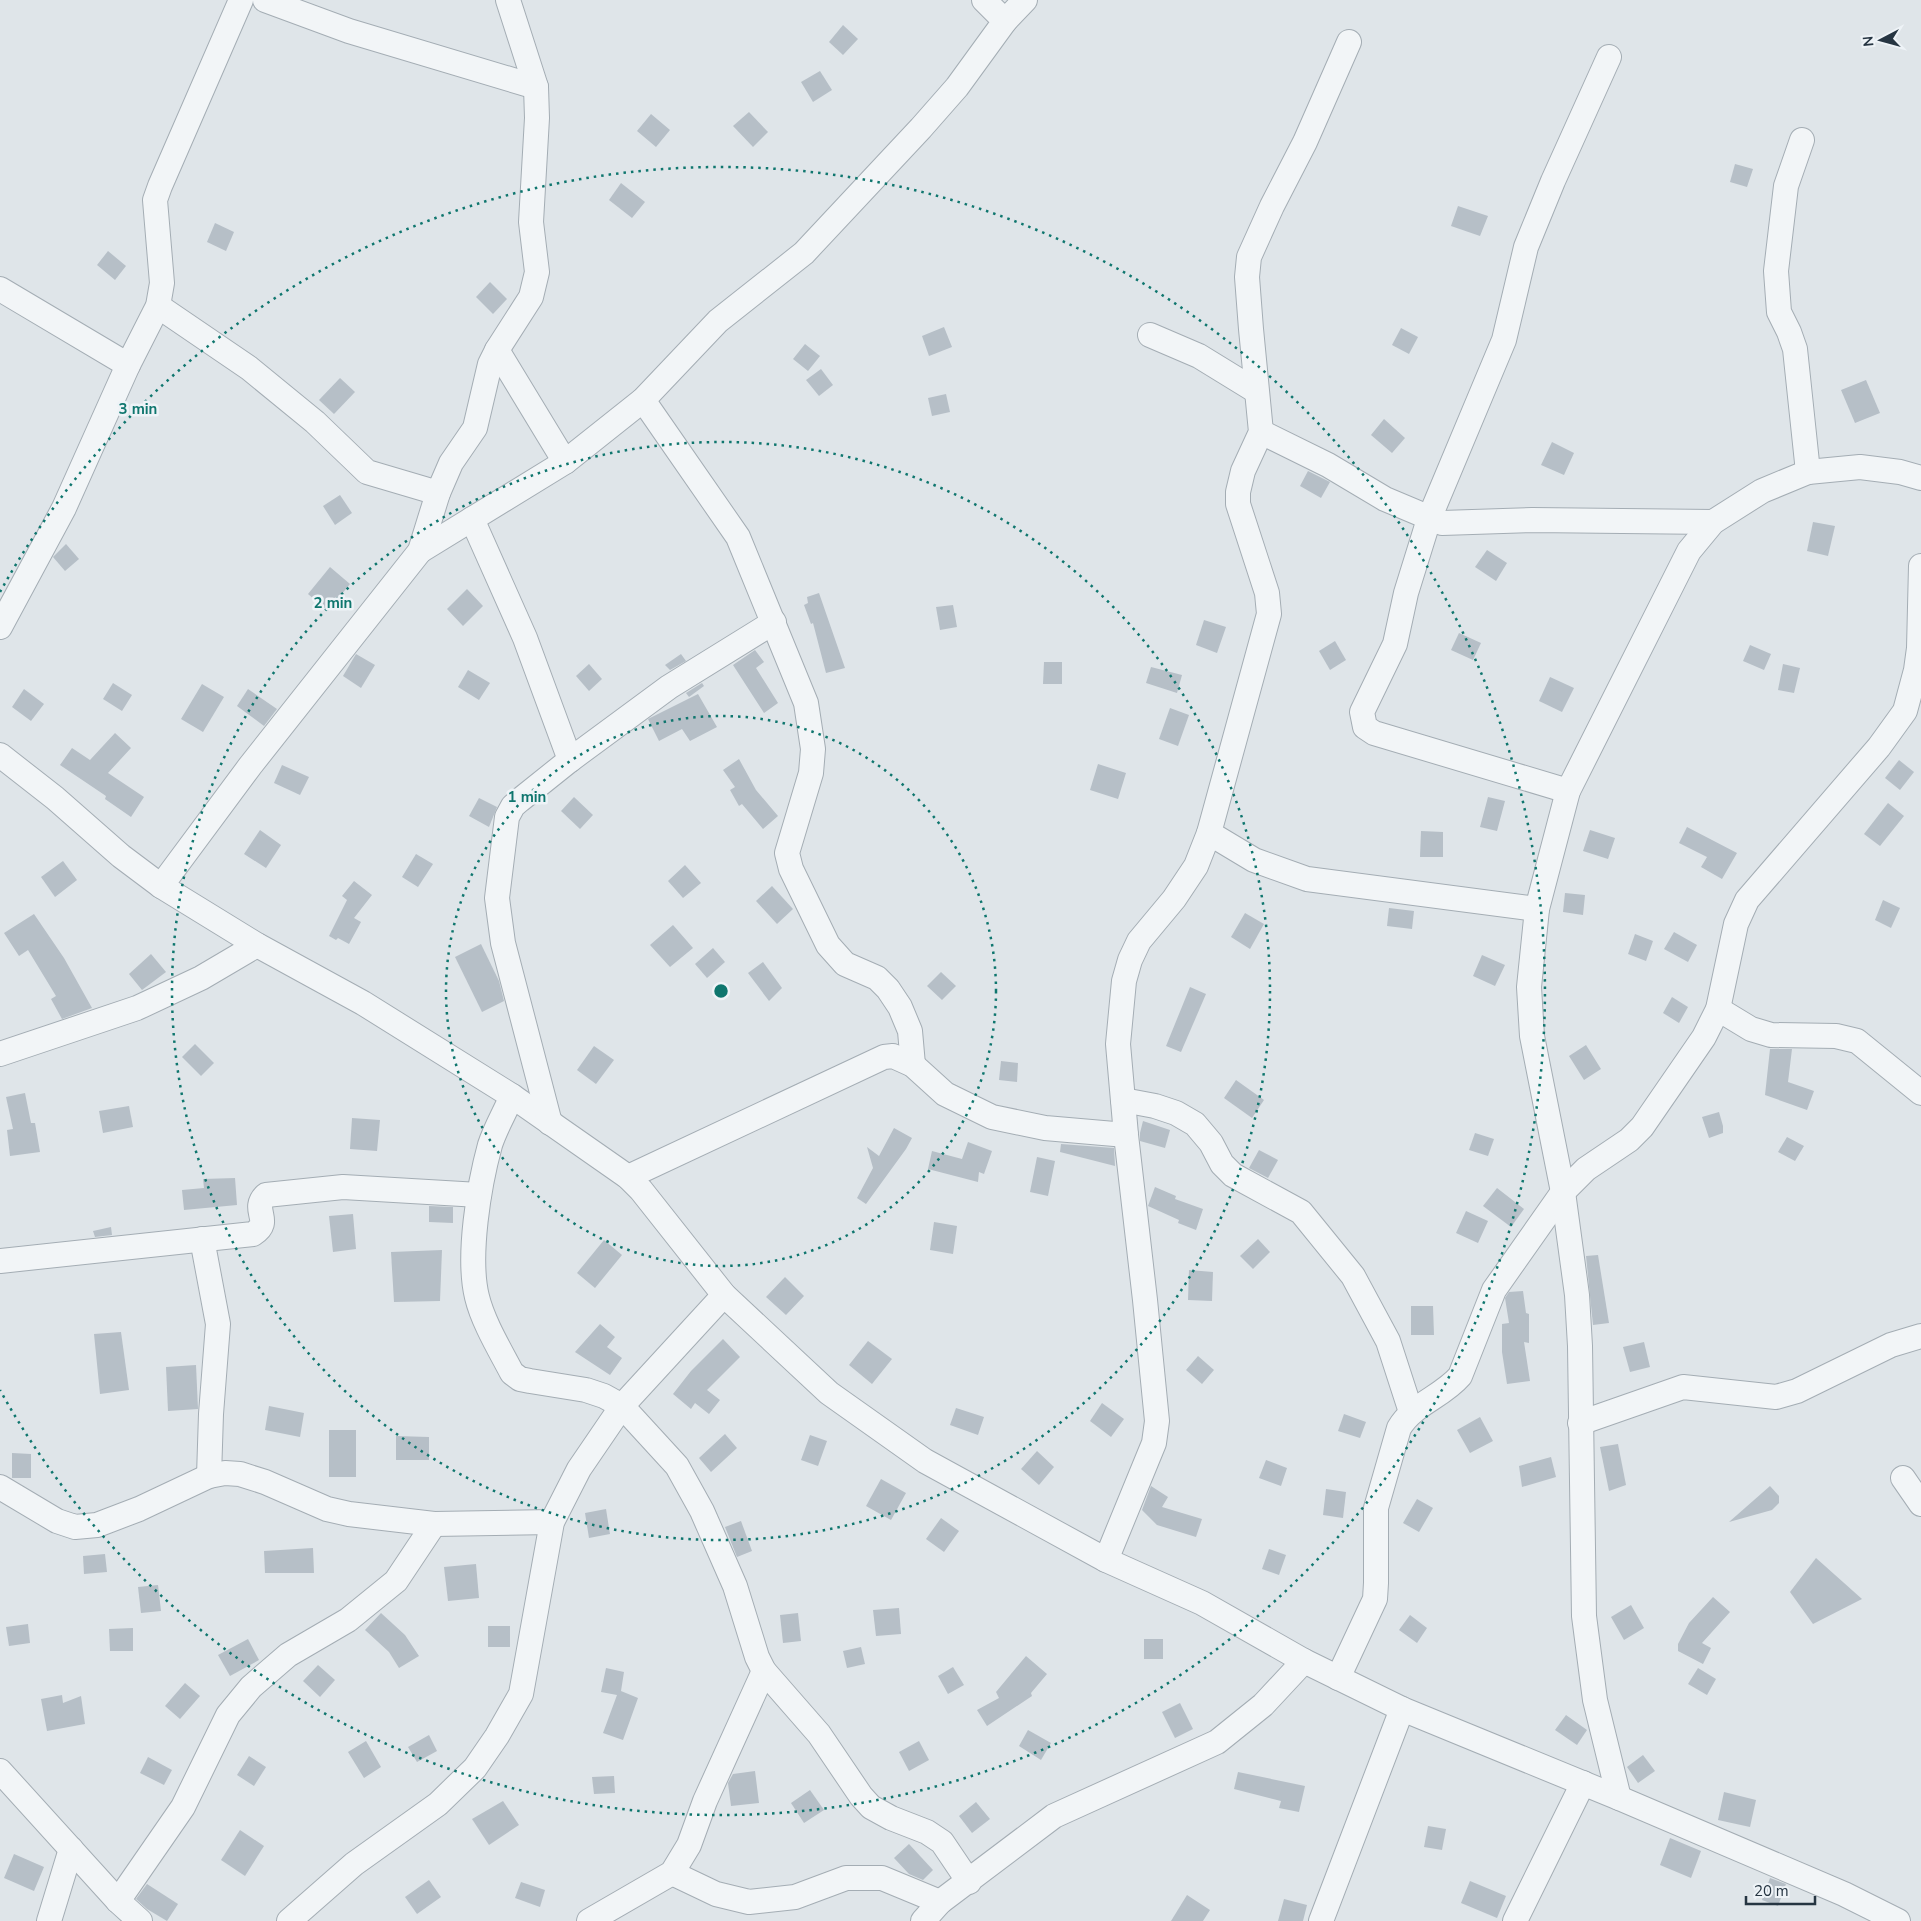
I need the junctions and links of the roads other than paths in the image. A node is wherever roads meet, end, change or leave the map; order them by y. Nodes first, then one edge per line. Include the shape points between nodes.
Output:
1 (241, 0) edge
2 (265, 0) edge
3 (508, 0) edge
4 (984, 0) edge
5 (1025, 0) edge
6 (1005, 20) junction
7 (1349, 42) dead end
8 (1609, 57) dead end
9 (536, 87) junction
10 (1802, 140) dead end
11 (0, 289) edge
12 (158, 306) junction
13 (1150, 335) dead end
14 (497, 350) junction
15 (128, 365) junction
16 (1256, 391) junction
17 (643, 400) junction
18 (1261, 432) junction
19 (566, 462) junction
20 (1808, 472) junction
21 (1921, 478) edge
22 (438, 494) junction
23 (472, 519) junction
24 (1429, 519) junction
25 (1713, 522) junction
26 (420, 550) junction
27 (1921, 566) edge
28 (774, 622) junction
29 (0, 627) edge
30 (1913, 709) edge
31 (0, 755) edge
32 (570, 760) junction
33 (1568, 791) junction
34 (1209, 833) junction
35 (161, 886) junction
36 (1537, 908) junction
37 (257, 945) junction
38 (1718, 1009) junction
39 (0, 1054) edge
40 (913, 1065) junction
41 (1921, 1093) edge
42 (512, 1096) junction
43 (1123, 1100) junction
44 (550, 1123) junction
45 (1126, 1135) junction
46 (628, 1177) junction
47 (1562, 1192) junction
48 (479, 1195) junction
49 (202, 1240) junction
50 (0, 1261) edge
51 (724, 1295) junction
52 (1921, 1336) edge
53 (622, 1406) junction
54 (1411, 1412) junction
55 (1580, 1423) junction
56 (209, 1476) junction
57 (1903, 1478) dead end
58 (0, 1487) edge
59 (1921, 1504) edge
60 (552, 1522) junction
61 (434, 1524) junction
62 (1106, 1560) junction
63 (1304, 1661) junction
64 (764, 1671) junction
65 (1338, 1678) junction
66 (1402, 1709) junction
67 (0, 1772) edge
68 (1583, 1783) junction
69 (1619, 1798) junction
70 (70, 1849) junction
71 (672, 1873) junction
72 (969, 1882) junction
73 (118, 1901) junction
74 (940, 1902) junction
75 (49, 1921) edge
76 (140, 1921) edge
77 (289, 1921) edge
78 (589, 1921) edge
79 (923, 1921) edge
80 (1321, 1921) edge
81 (1515, 1921) edge
82 (1898, 1921) edge

1 - 12 street via 155,200 162,283
2 - 9 street via 349,31
3 - 9 street
4 - 6 street
5 - 6 street
6 - 17 street via 957,87 804,253 718,321
7 - 16 street via 1306,142 1249,257 1247,277
8 - 24 street via 1552,181 1526,247 1504,340
9 - 14 street via 531,222 536,283 531,297
10 - 20 street via 1786,186 1776,271 1779,312 1795,349
11 - 15 street
12 - 15 street
12 - 22 street via 249,368 315,422 367,472
13 - 16 street via 1199,356
14 - 19 street
14 - 22 street via 490,364 475,428 451,463
15 - 29 street via 64,508
16 - 18 street
17 - 19 street
17 - 28 street via 738,537
18 - 24 street
18 - 34 street via 1243,471 1238,498 1267,593 1269,614
19 - 23 street
20 - 21 street via 1860,468 1900,472
20 - 25 street via 1762,491
22 - 26 street
23 - 26 street
23 - 32 street via 525,638
24 - 25 street via 1453,524 1532,520
24 - 33 street via 1406,593 1395,644 1362,712 1365,726 1374,733
25 - 33 street via 1689,551
26 - 35 street via 250,766
27 - 30 street via 1919,648
28 - 32 street via 668,687
28 - 40 street via 806,703 813,749 810,773 786,853 791,869 828,945 845,964 877,978 900,1007 910,1031
30 - 38 street via 1747,900 1736,924
31 - 35 street
32 - 44 street via 512,806 507,817 497,898 503,943
33 - 36 street
34 - 36 street via 1254,860 1307,879
34 - 43 street via 1196,866 1174,899 1139,940 1130,960 1124,981 1118,1044
35 - 37 street
36 - 47 street via 1530,987 1532,1036
37 - 39 street via 200,978 137,1008
37 - 42 street via 363,1003
38 - 41 street via 1751,1029 1771,1035 1836,1036 1857,1040
38 - 47 street via 1704,1037 1642,1127 1586,1169
40 - 45 street via 945,1094 992,1117 1045,1128
40 - 46 street via 893,1056 884,1057
42 - 44 street
42 - 48 street via 491,1144
43 - 45 street
43 - 54 street via 1176,1113 1195,1124 1233,1175 1301,1212 1353,1276 1388,1342
44 - 46 street
45 - 62 street via 1157,1421 1154,1443
46 - 51 street
47 - 54 street via 1494,1290 1460,1376 1450,1388
47 - 55 street via 1577,1295
48 - 49 street via 343,1187 266,1195 260,1200 262,1224 253,1234
48 - 53 street via 473,1280 477,1299 512,1373 520,1379 586,1390
49 - 50 street
49 - 56 street via 218,1324
51 - 53 street
51 - 62 street via 829,1393 925,1461
52 - 55 street via 1891,1345 1797,1391 1776,1397 1683,1387
53 - 60 street via 579,1469
53 - 64 street via 677,1466 702,1511 736,1586
54 - 65 street via 1398,1428 1376,1508 1375,1599
55 - 69 street via 1584,1616 1595,1700
56 - 58 street via 122,1516 97,1525 74,1528
56 - 61 street via 240,1474 327,1509
57 - 59 street
60 - 61 street
60 - 77 street via 521,1694 497,1736 475,1768 438,1804 354,1864
61 - 73 street via 396,1581 348,1620 288,1655 251,1687 228,1715 183,1807
62 - 63 street via 1202,1603
63 - 65 street
63 - 72 street via 1263,1705 1217,1742 1054,1816
64 - 71 street via 689,1845
64 - 72 street via 820,1734 861,1796 890,1818 927,1832 942,1842
65 - 66 street
66 - 68 street
66 - 80 street
67 - 70 street
68 - 69 street
68 - 81 street
69 - 82 street via 1844,1894
70 - 73 street
70 - 75 street
71 - 74 street via 716,1894 749,1902 795,1897 846,1878 882,1878
71 - 78 street
72 - 74 street
73 - 76 street
74 - 79 street

